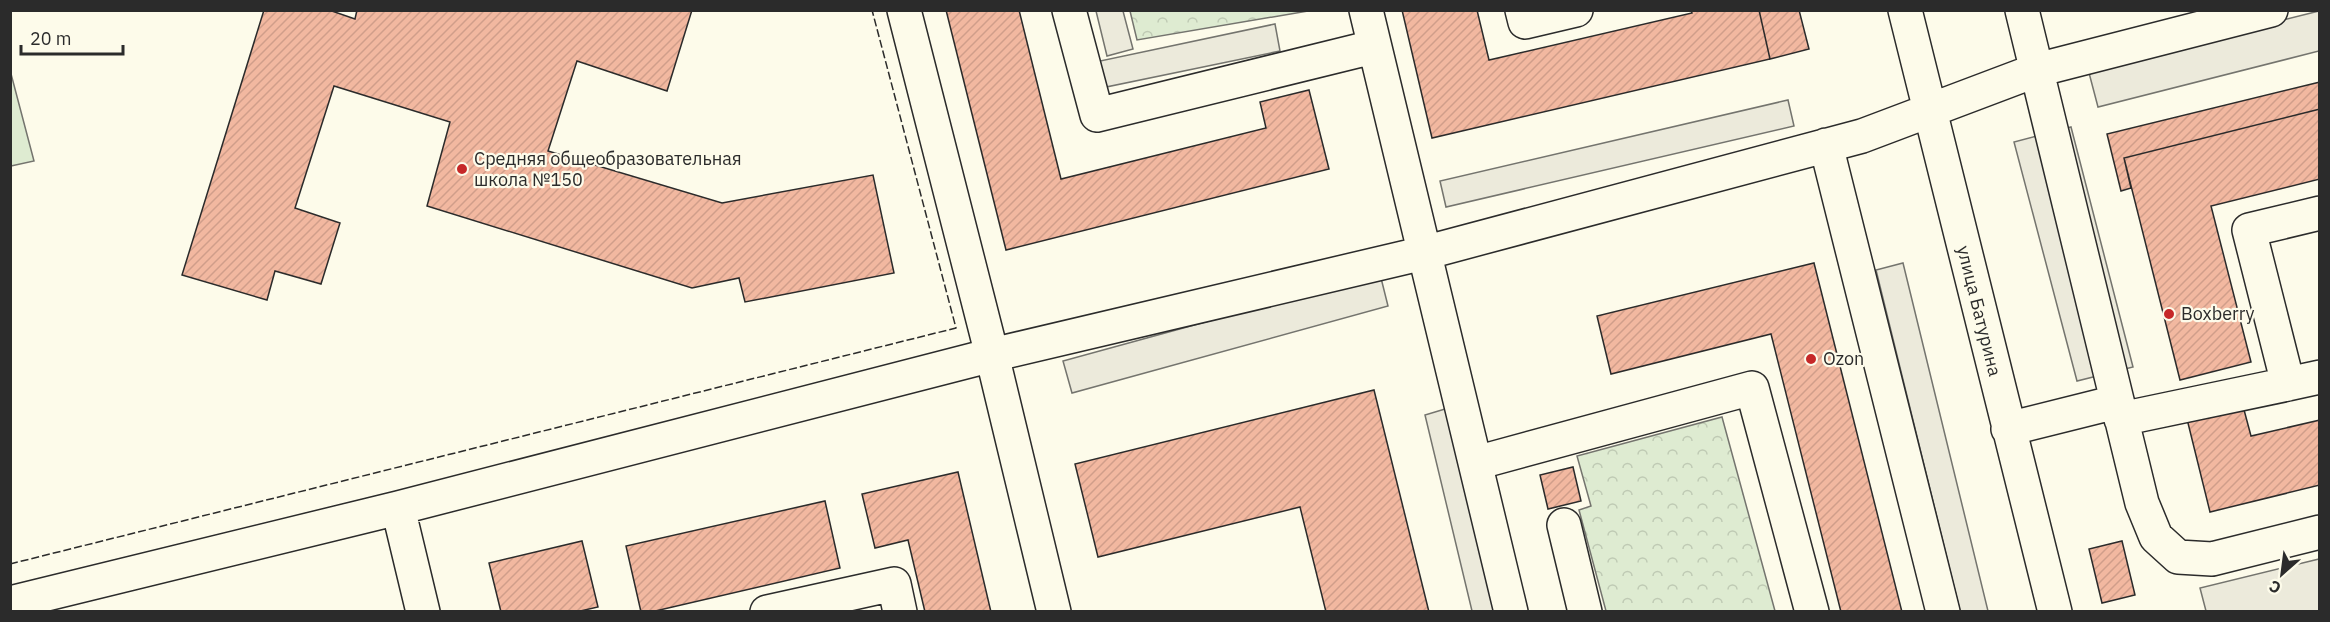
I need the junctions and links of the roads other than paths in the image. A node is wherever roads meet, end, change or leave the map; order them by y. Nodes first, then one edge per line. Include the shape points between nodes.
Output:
1 (904, 10) edge
2 (1069, 10) edge
3 (1366, 10) edge
4 (1522, 10) edge
5 (1576, 10) edge
6 (1905, 10) edge
7 (2022, 10) edge
8 (2271, 10) edge
9 (1373, 47) junction
10 (2037, 70) junction
11 (1929, 109) junction
12 (1826, 145) junction
13 (2319, 213) edge
14 (1424, 253) junction
15 (992, 355) junction
16 (2304, 381) edge
17 (2119, 410) junction
18 (2008, 429) junction
19 (1476, 463) junction
20 (398, 508) junction
21 (1564, 525) dead end
22 (2319, 532) edge
23 (10, 603) edge
24 (423, 612) edge
25 (767, 612) edge
26 (900, 612) edge
27 (1054, 612) edge
28 (1511, 612) edge
29 (1585, 612) edge
30 (1812, 612) edge
31 (1943, 612) edge
32 (2055, 612) edge

1 - 15 street
2 - 9 street via 1097,115
3 - 9 street
4 - 5 street via 1525,22
6 - 11 street, улица Батурина
7 - 10 street
8 - 10 street
9 - 14 street
10 - 11 street
10 - 17 street
11 - 12 street via 1862,136
11 - 18 street, улица Батурина
12 - 14 street
12 - 31 street
13 - 16 street via 2249,230
14 - 15 street
14 - 19 street
15 - 20 street
15 - 27 street
16 - 17 street
17 - 18 street
17 - 22 street via 2142,503 2156,537 2178,557 2212,559
18 - 32 street, улица Батурина
19 - 28 street
19 - 30 street via 1752,387
20 - 23 street
20 - 24 street
21 - 29 street
25 - 26 street via 894,584

